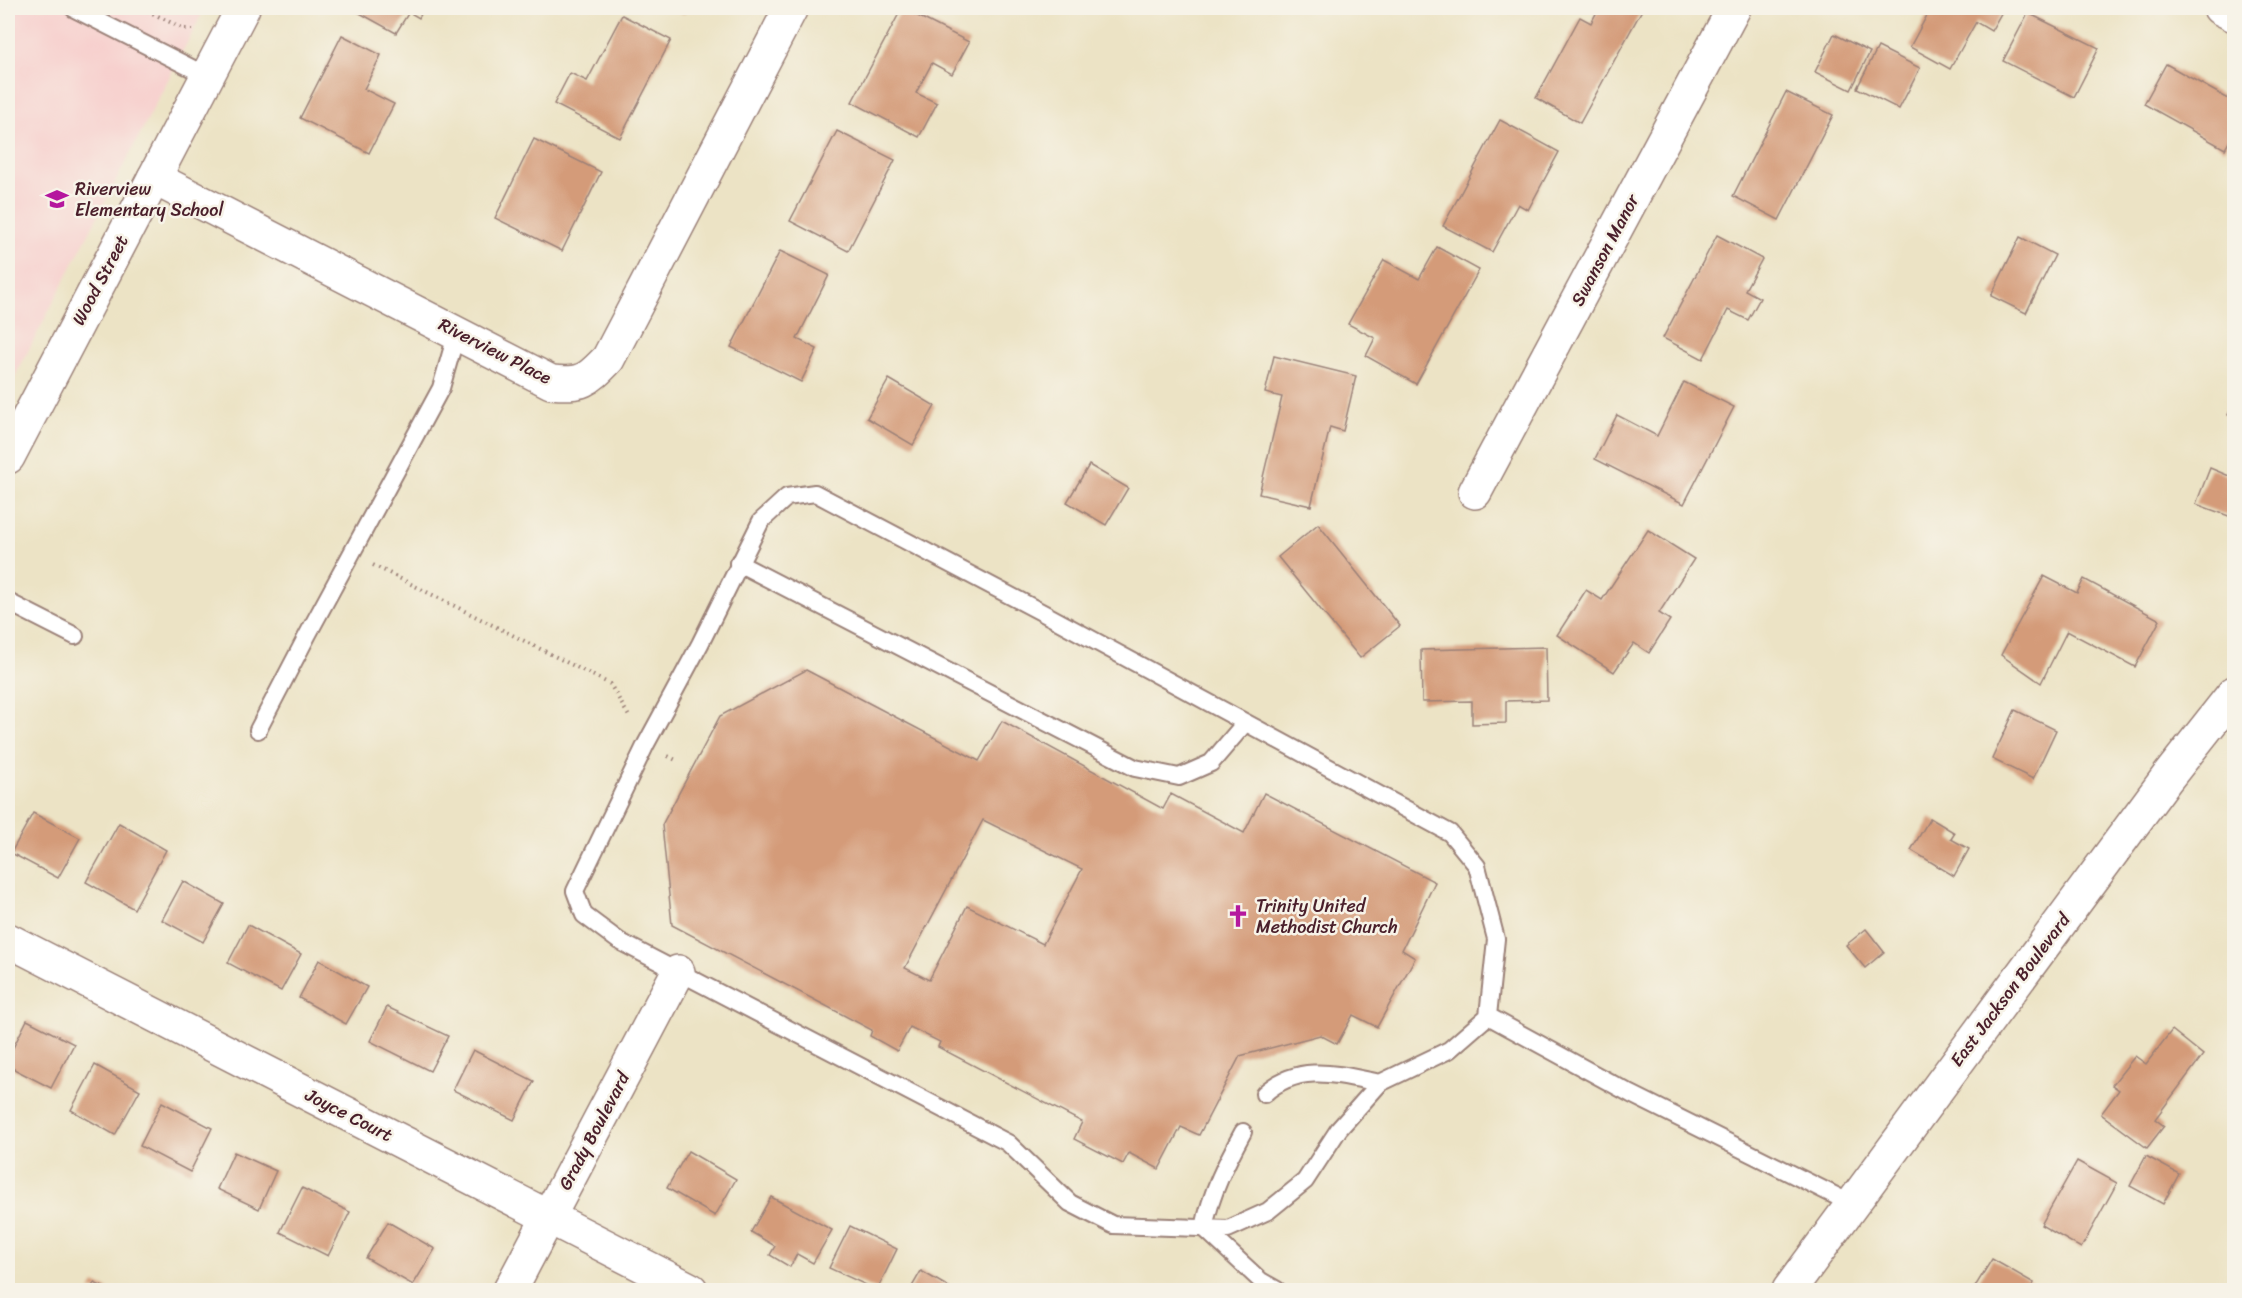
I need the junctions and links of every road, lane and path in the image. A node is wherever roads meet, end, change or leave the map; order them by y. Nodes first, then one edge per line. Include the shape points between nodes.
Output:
1 (73, 8) edge
2 (142, 8) edge
3 (243, 8) edge
4 (791, 8) edge
5 (1734, 8) edge
6 (2220, 8) edge
7 (2235, 15) edge
8 (199, 29) dead end
9 (207, 76) junction
10 (154, 178) junction
11 (457, 332) junction
12 (8, 457) edge
13 (1475, 492) dead end
14 (351, 554) junction
15 (738, 563) junction
16 (8, 602) edge
17 (75, 636) dead end
18 (2235, 693) edge
19 (1245, 723) junction
20 (258, 730) dead end
21 (646, 744) junction
22 (676, 760) dead end
23 (8, 940) edge
24 (678, 972) junction
25 (1488, 1016) junction
26 (1380, 1083) junction
27 (1264, 1094) dead end
28 (1243, 1131) dead end
29 (1852, 1204) junction
30 (549, 1217) junction
31 (1204, 1228) junction
32 (510, 1290) edge
33 (691, 1290) edge
34 (1277, 1290) edge
35 (1789, 1290) edge

1 - 9 lane
2 - 8 path via 184,29
3 - 9 street, Wood Street
4 - 11 street, Riverview Place via 609,359 594,374 574,384 551,382
5 - 13 street, Swanson Manor
6 - 7 street
9 - 10 street, Wood Street
10 - 11 street, Riverview Place
10 - 12 street, Wood Street
11 - 14 lane via 441,388
14 - 20 lane
14 - 21 path via 609,684
15 - 19 lane via 1135,768 1179,777 1211,763
15 - 19 lane via 761,521 787,496 815,493
15 - 21 lane
16 - 17 lane
18 - 29 street, East Jackson Boulevard via 2160,787
19 - 25 lane via 1450,833 1476,866 1496,939
21 - 22 path
21 - 24 lane via 575,891 584,915 620,941
23 - 30 street, Joyce Court
24 - 30 street, Grady Boulevard
24 - 31 lane via 1008,1143 1070,1203 1113,1226
25 - 26 lane via 1449,1050
25 - 29 lane via 1631,1094
26 - 27 lane via 1331,1074 1298,1074 1274,1084
26 - 31 lane via 1340,1129 1305,1180 1268,1210 1228,1229
28 - 31 lane via 1225,1164
29 - 35 street, East Jackson Boulevard
30 - 32 street, Grady Boulevard
30 - 33 street, Joyce Court
31 - 34 lane via 1261,1281

